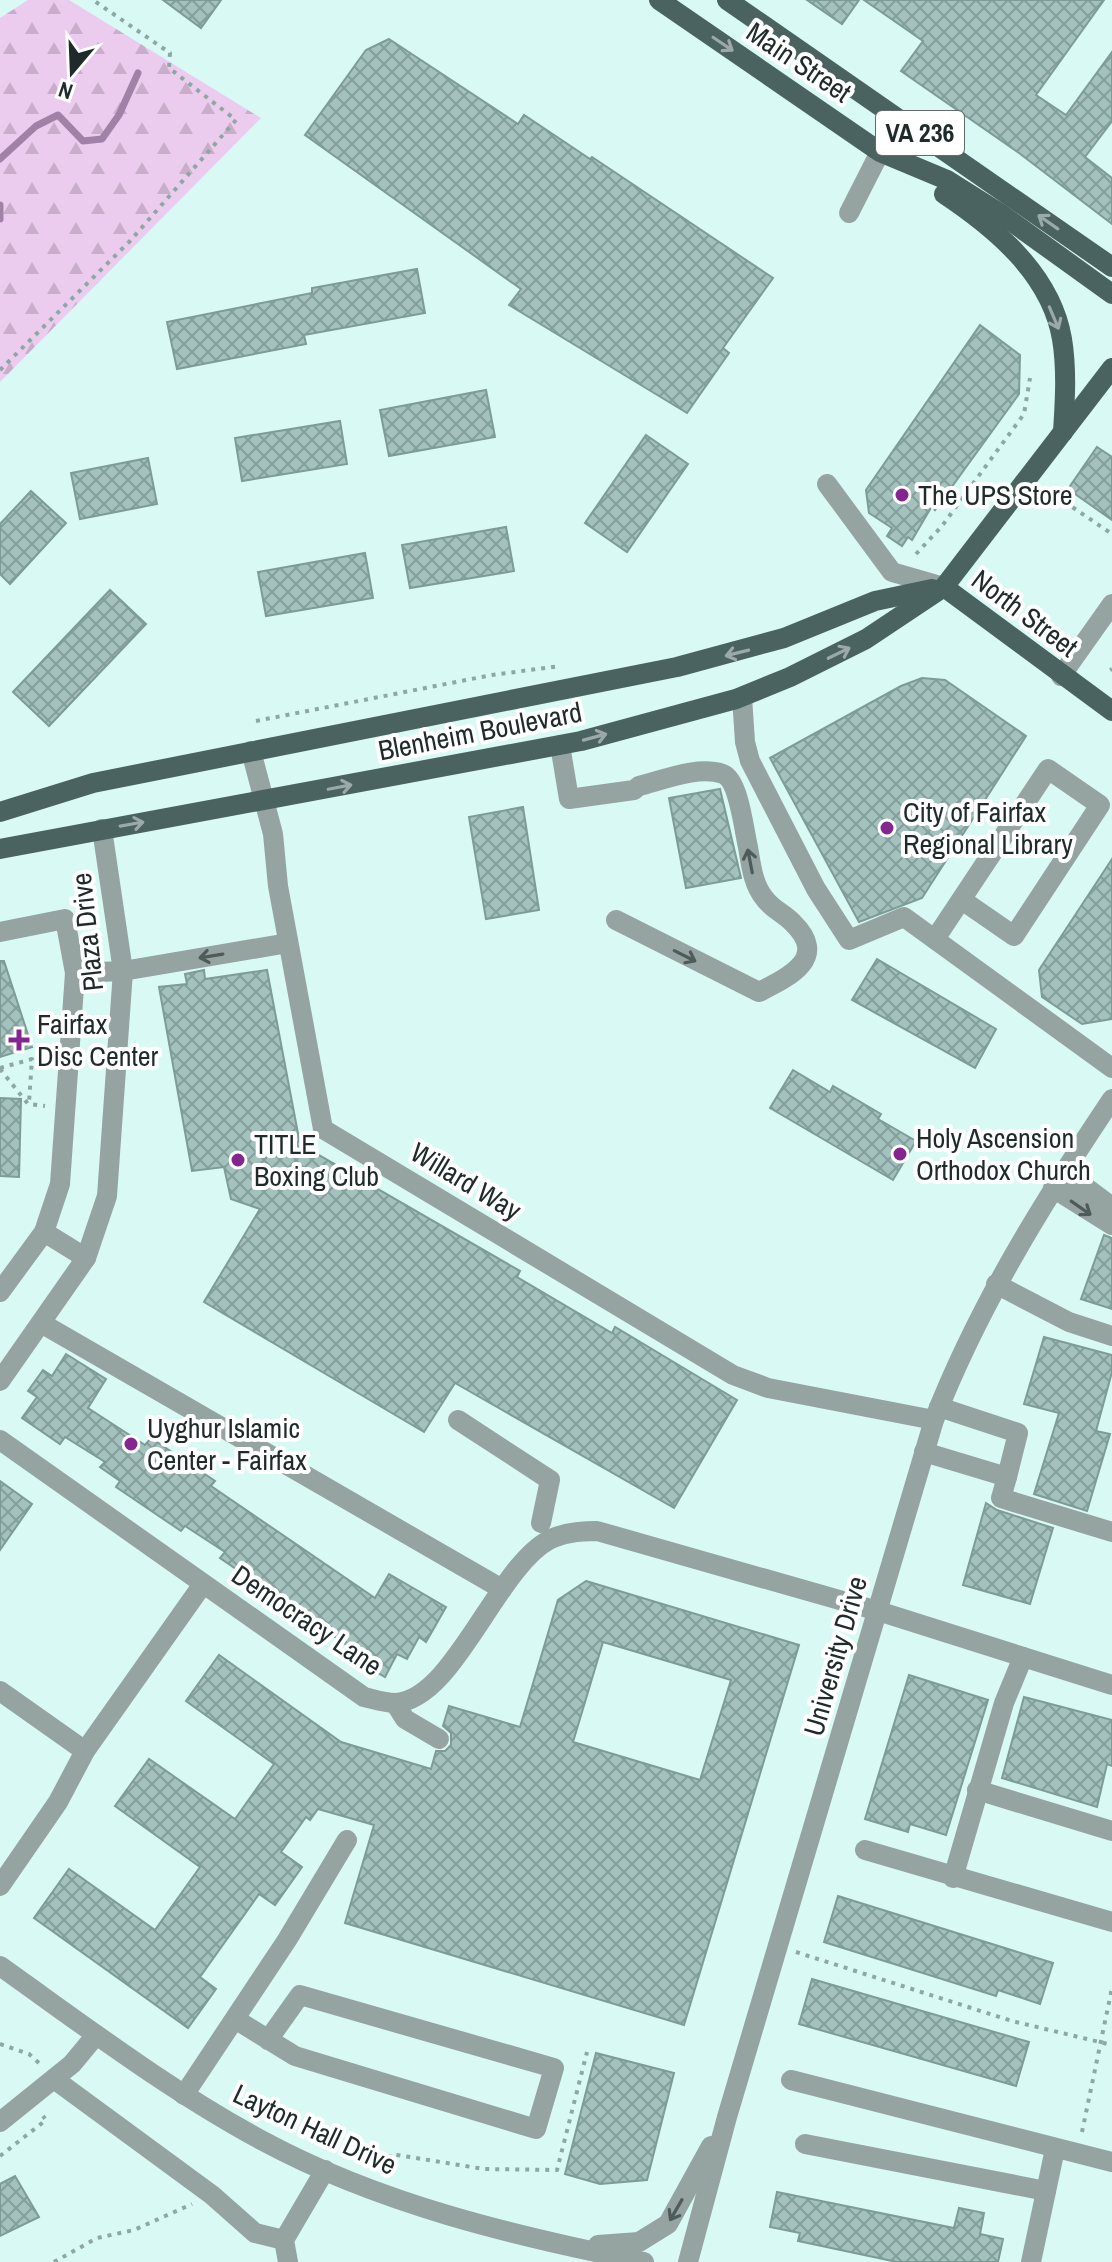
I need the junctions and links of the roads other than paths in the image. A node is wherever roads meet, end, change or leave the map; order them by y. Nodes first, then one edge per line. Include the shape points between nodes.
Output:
1 (659, 0) edge
2 (727, 0) edge
3 (880, 152) junction
4 (849, 213) dead end
5 (1112, 267) edge
6 (1112, 294) edge
7 (1112, 368) edge
8 (1063, 432) junction
9 (827, 484) dead end
10 (944, 587) junction
11 (1112, 604) edge
12 (1061, 676) junction
13 (742, 697) junction
14 (1112, 711) edge
15 (560, 745) junction
16 (251, 751) junction
17 (263, 800) junction
18 (0, 812) edge
19 (102, 829) junction
20 (0, 849) edge
21 (962, 900) junction
22 (616, 920) dead end
23 (0, 932) edge
24 (939, 933) junction
25 (288, 943) junction
26 (123, 971) junction
27 (75, 973) junction
28 (1112, 1068) edge
29 (1112, 1099) edge
30 (1058, 1180) junction
31 (1112, 1207) edge
32 (1112, 1225) edge
33 (44, 1232) junction
34 (86, 1258) junction
35 (996, 1284) junction
36 (0, 1292) edge
37 (41, 1323) junction
38 (1112, 1336) edge
39 (0, 1381) edge
40 (936, 1414) junction
41 (458, 1420) dead end
42 (0, 1440) edge
43 (924, 1452) junction
44 (1007, 1477) junction
45 (541, 1523) dead end
46 (1112, 1532) edge
47 (203, 1584) junction
48 (502, 1589) junction
49 (878, 1611) junction
50 (1023, 1657) junction
51 (1112, 1685) edge
52 (0, 1691) edge
53 (395, 1703) junction
54 (439, 1739) dead end
55 (85, 1751) junction
56 (977, 1790) junction
57 (1112, 1831) edge
58 (347, 1840) dead end
59 (865, 1850) dead end
60 (953, 1878) junction
61 (0, 1886) edge
62 (1112, 1922) edge
63 (0, 1966) edge
64 (235, 2019) junction
65 (96, 2035) junction
66 (268, 2040) junction
67 (54, 2079) junction
68 (791, 2080) dead end
69 (184, 2095) junction
70 (727, 2117) junction
71 (0, 2122) edge
72 (805, 2144) dead end
73 (1055, 2149) junction
74 (1112, 2162) edge
75 (325, 2170) junction
76 (1046, 2191) junction
77 (284, 2240) junction
78 (574, 2246) junction
79 (288, 2262) edge
80 (591, 2262) edge
81 (644, 2262) edge
82 (688, 2262) edge
83 (1031, 2262) edge

1 -> 3 main road, Main Street / VA 236
5 -> 2 main road, Main Street / VA 236
3 - 4 street
3 - 6 main road, Main Street via 947,180
3 -> 8 main road, VA 236 via 985,221 1043,290 1062,336
7 - 8 main road, Blenheim Boulevard
8 - 10 main road, Blenheim Boulevard
9 - 10 street via 892,572
10 - 12 main road, North Street
13 -> 10 main road, Blenheim Boulevard via 866,639
10 -> 16 main road, Blenheim Boulevard via 875,601 784,638 677,667
11 - 12 street
12 - 14 main road, North Street
15 -> 13 main road, Blenheim Boulevard
13 - 24 street via 750,761 816,889 849,940 904,917
17 -> 15 main road, Blenheim Boulevard
22 -> 15 street via 759,992 804,964 807,951 804,937 765,900 754,879 732,780 703,772 634,790 569,799
16 - 17 street, Willard Way
16 - 18 main road, Blenheim Boulevard via 93,783
19 -> 17 main road, Blenheim Boulevard
17 - 25 street, Willard Way
19 - 20 main road, Blenheim Boulevard
19 - 26 street, Plaza Drive
21 - 21 street via 1048,769 1100,805 1014,936
21 - 24 street
23 - 27 street via 65,919
24 - 28 street
25 -> 26 street
25 - 40 street, Willard Way via 323,1129 733,1375 768,1388
26 - 27 street
26 - 34 street, Plaza Drive via 109,1184
27 - 33 street via 60,1184
29 - 30 street, University Drive
30 - 31 street
30 -> 32 street
30 - 35 street, University Drive
33 - 34 street
33 - 36 street
34 - 37 street, Plaza Drive
35 - 38 street via 1069,1322
35 - 40 street, University Drive
37 - 39 street, Plaza Drive
37 - 48 street
40 - 43 street, University Drive
40 - 44 street, Willard Way via 1018,1433
41 - 45 street via 550,1480
42 - 47 street, Democracy Lane
43 - 44 street
43 - 49 street, University Drive
44 - 46 street via 1001,1498
47 - 53 street, Democracy Lane via 364,1697
47 - 55 street
48 - 49 street, Democracy Lane via 537,1547 575,1531 597,1531
48 - 53 street, Democracy Lane via 439,1678
49 - 50 street, Democracy Lane
49 - 70 street, University Drive
50 - 51 street, Democracy Lane
50 - 56 street
52 - 55 street
53 - 54 street via 405,1719
55 - 61 street via 58,1802
56 - 57 street
56 - 60 street
58 - 64 street
59 - 60 street
60 - 62 street
63 - 65 street, Layton Hall Drive
64 - 66 street
64 - 69 street
65 - 67 street
65 - 69 street, Layton Hall Drive
66 - 66 street via 295,2056 536,2129 554,2068 300,1995
67 - 71 street
67 - 77 street via 212,2195 255,2233
68 - 73 street
69 - 75 street, Layton Hall Drive
70 -> 78 street via 668,2224 639,2242
70 - 82 street, University Drive
72 - 76 street
73 - 74 street
73 - 76 street
75 - 77 street
75 - 78 street, Layton Hall Drive via 454,2218
76 - 83 street
77 - 79 street
78 - 80 street
78 - 81 street, Layton Hall Drive

